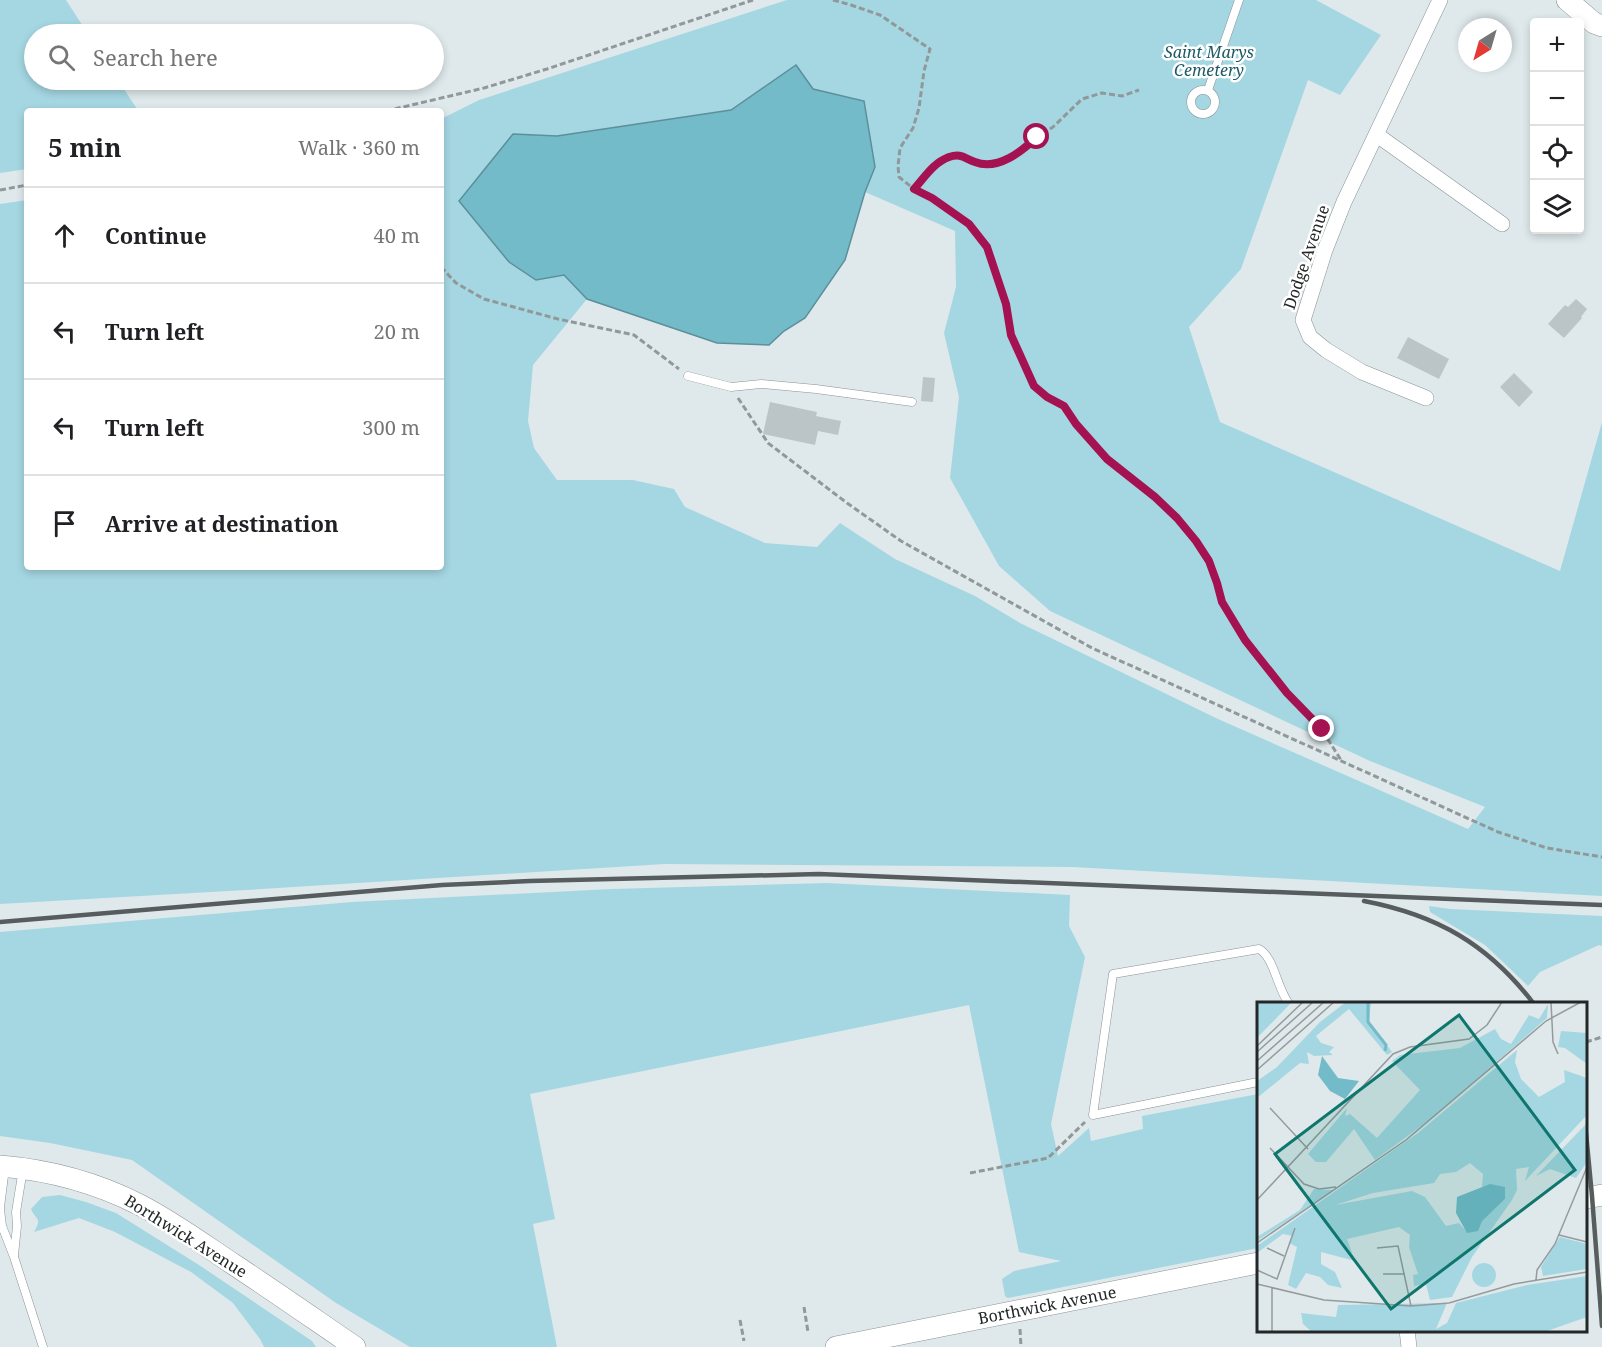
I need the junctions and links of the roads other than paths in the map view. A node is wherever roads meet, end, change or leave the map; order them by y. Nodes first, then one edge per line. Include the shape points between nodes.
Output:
1 (1239, 0) edge
2 (1440, 0) edge
3 (1567, 0) edge
4 (1599, 28) edge
5 (1208, 90) dead end
6 (1377, 135) junction
7 (1502, 224) dead end
8 (688, 376) road end
9 (1426, 398) dead end
10 (912, 402) dead end
11 (1288, 1002) edge
12 (1257, 1082) edge
13 (10, 1167) edge
14 (1602, 1195) edge
15 (1587, 1198) edge
16 (0, 1208) edge
17 (14, 1257) junction
18 (1257, 1263) edge
19 (1407, 1332) edge
20 (44, 1347) edge
21 (355, 1347) edge
22 (836, 1347) edge
23 (1409, 1347) edge

1 - 5 lane
2 - 6 street, Dodge Avenue
3 - 4 street
6 - 7 street
6 - 9 street, Dodge Avenue via 1344,202 1303,320 1310,337 1326,350 1362,372
8 - 10 lane via 731,387 761,384
11 - 12 lane via 1266,953 1259,949 1113,974 1093,1115
13 - 16 lane
13 - 17 lane via 17,1202
13 - 21 street, Borthwick Avenue via 97,1186 139,1204
14 - 15 street
16 - 17 lane via 2,1226
17 - 20 lane
18 - 22 street, Borthwick Avenue
19 - 23 street

